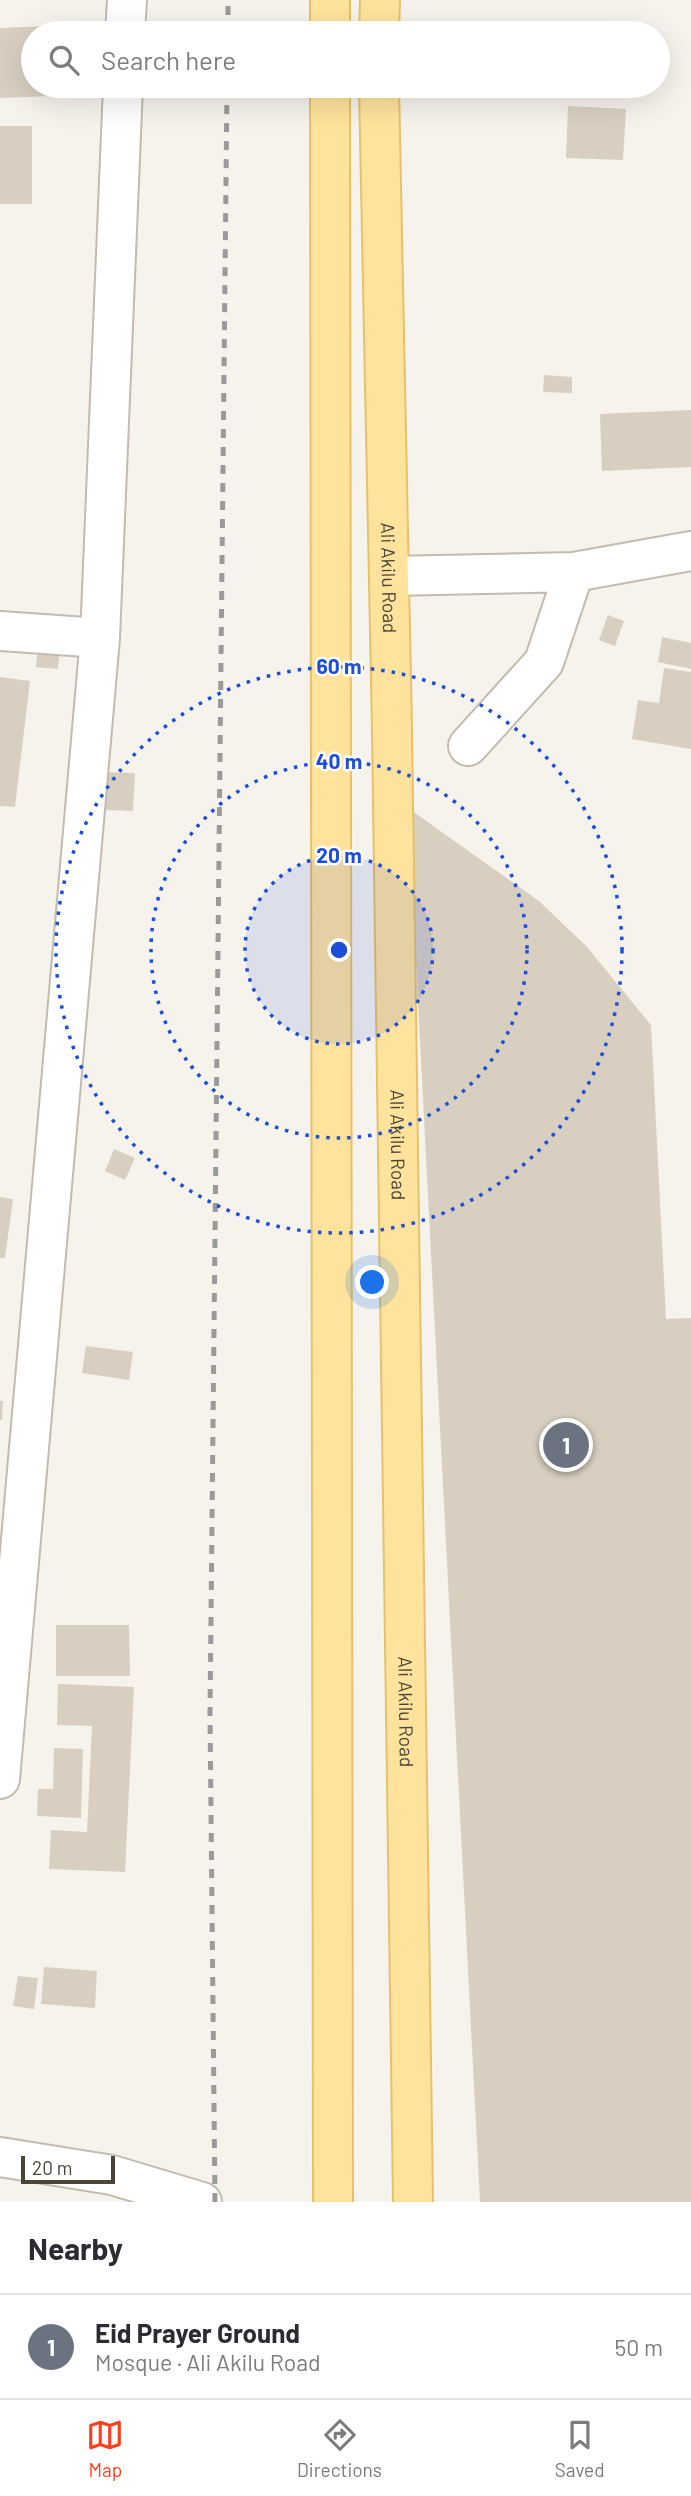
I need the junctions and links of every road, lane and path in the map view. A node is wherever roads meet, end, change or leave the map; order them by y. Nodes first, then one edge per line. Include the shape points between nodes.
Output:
1 (127, 0) edge
2 (330, 0) edge
3 (380, 0) edge
4 (126, 21) edge
5 (330, 21) edge
6 (379, 21) edge
7 (122, 98) edge
8 (330, 98) edge
9 (379, 98) edge
10 (691, 551) edge
11 (574, 572) junction
12 (389, 576) junction
13 (0, 631) edge
14 (100, 638) junction
15 (468, 746) dead end
16 (0, 1779) edge
17 (0, 2157) edge
18 (202, 2202) edge
19 (333, 2202) edge
20 (413, 2202) edge

1 - 4 street
2 - 5 main road
3 - 6 main road
7 - 14 street
8 - 19 main road
9 - 12 main road, Ali Akilu Road
10 - 11 street
11 - 12 street
11 - 15 street via 544,662
12 - 20 main road, Ali Akilu Road
13 - 14 street
14 - 16 street
17 - 18 street via 112,2175

